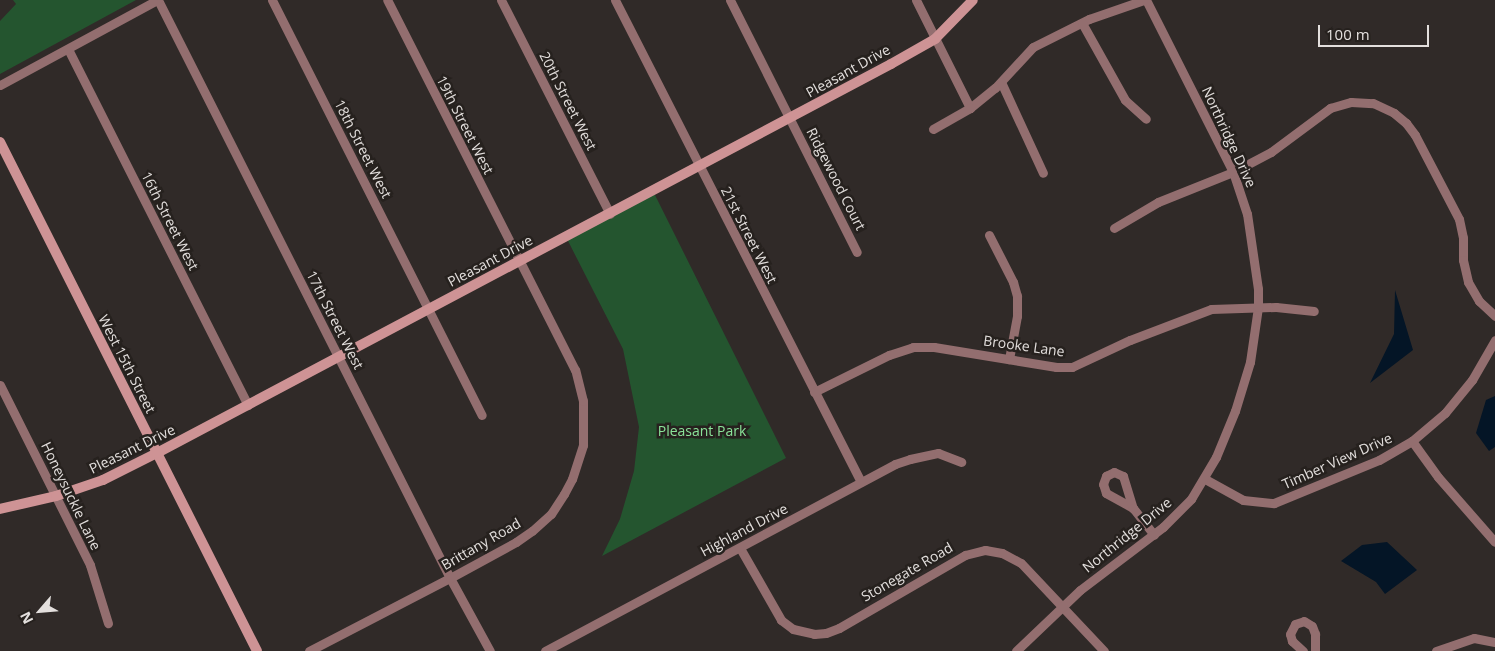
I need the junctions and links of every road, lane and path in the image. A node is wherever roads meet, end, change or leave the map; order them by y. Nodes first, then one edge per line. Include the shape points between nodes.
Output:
1 (157, 0) edge
2 (272, 0) edge
3 (387, 0) edge
4 (501, 0) edge
5 (615, 0) edge
6 (730, 0) edge
7 (916, 0) edge
8 (973, 0) edge
9 (1145, 0) edge
10 (1082, 23) junction
11 (935, 39) junction
12 (68, 49) junction
13 (1000, 82) junction
14 (0, 85) edge
15 (970, 108) junction
16 (790, 119) junction
17 (1146, 119) dead end
18 (933, 129) dead end
19 (0, 142) edge
20 (699, 166) junction
21 (1233, 172) junction
22 (1043, 173) dead end
23 (610, 214) junction
24 (1114, 228) dead end
25 (989, 235) dead end
26 (857, 252) dead end
27 (519, 262) junction
28 (1258, 307) junction
29 (429, 310) junction
30 (1314, 311) dead end
31 (1495, 316) edge
32 (1495, 340) edge
33 (338, 357) junction
34 (1009, 359) junction
35 (0, 385) edge
36 (814, 392) junction
37 (248, 405) junction
38 (482, 416) dead end
39 (1412, 441) junction
40 (157, 453) junction
41 (961, 462) dead end
42 (1205, 479) junction
43 (861, 482) junction
44 (56, 496) junction
45 (1133, 508) dead end
46 (0, 509) edge
47 (1154, 535) junction
48 (1495, 542) edge
49 (740, 548) junction
50 (450, 578) junction
51 (1062, 607) junction
52 (108, 623) dead end
53 (1495, 642) edge
54 (257, 651) edge
55 (309, 651) edge
56 (490, 651) edge
57 (545, 651) edge
58 (1016, 651) edge
59 (1104, 651) edge
60 (1303, 651) edge
61 (1315, 651) edge
62 (1436, 651) edge

1 - 12 street
1 - 33 street, 17th Street West
2 - 29 street, 18th Street West
3 - 27 street, 19th Street West
4 - 23 street, 20th Street West
5 - 20 street, 21st Street West
6 - 16 street, Ridgewood Court
7 - 11 street
8 - 11 street, Pleasant Drive
9 - 10 street
9 - 21 street, Northridge Drive
10 - 13 street via 1033,47
10 - 17 street via 1125,100
11 - 15 street
11 - 16 street, Pleasant Drive
12 - 14 street
12 - 37 street, 16th Street West
13 - 15 street
13 - 22 street
15 - 18 street
16 - 20 street, Pleasant Drive
16 - 26 street, Ridgewood Court
19 - 40 street, West 15th Street
20 - 23 street, Pleasant Drive
20 - 36 street, 21st Street West
21 - 24 street via 1158,202
21 - 28 street, Northridge Drive via 1251,231
21 - 31 street via 1286,143 1317,116 1337,105 1366,102 1388,108 1411,130 1454,209 1463,234 1463,260 1468,282 1479,301
23 - 27 street, Pleasant Drive
25 - 34 street via 1017,296 1017,316
27 - 29 street, Pleasant Drive
27 - 50 street, Brittany Road via 575,370 583,400 583,445 572,479 544,521 516,542
28 - 30 street, Brooke Lane
28 - 34 street, Brooke Lane via 1210,309 1072,366 1056,367
28 - 42 street, Northridge Drive via 1250,362 1241,395
29 - 33 street, Pleasant Drive
29 - 38 street, 18th Street West
32 - 39 street, Timber View Drive via 1479,370 1458,398 1434,424
33 - 37 street, Pleasant Drive
33 - 50 street, 17th Street West
34 - 36 street, Brooke Lane via 934,347 913,347 889,354
35 - 44 street, Honeysuckle Lane
36 - 43 street, 21st Street West
37 - 40 street, Pleasant Drive
39 - 42 street, Timber View Drive via 1367,466 1274,503 1243,500
39 - 48 street via 1444,485
40 - 44 street, Pleasant Drive via 103,480
40 - 54 street, West 15th Street
41 - 43 street, Highland Drive via 938,454 925,455 895,464
42 - 47 street, Northridge Drive via 1181,510
43 - 49 street, Highland Drive
44 - 46 street, Pleasant Drive
44 - 52 street, Honeysuckle Lane via 90,565
45 - 47 street
47 - 51 street, Northridge Drive via 1104,570
49 - 51 street, Stonegate Road via 776,615 793,629 807,633 826,633 839,628 965,555 990,550 1018,561
49 - 57 street, Highland Drive
50 - 55 street, Brittany Road
50 - 56 street, 17th Street West
51 - 58 street, Northridge Drive
51 - 59 street, Stonegate Road
53 - 62 street via 1474,638
60 - 61 street via 1292,641 1290,634 1295,624 1304,621 1312,626 1315,634

